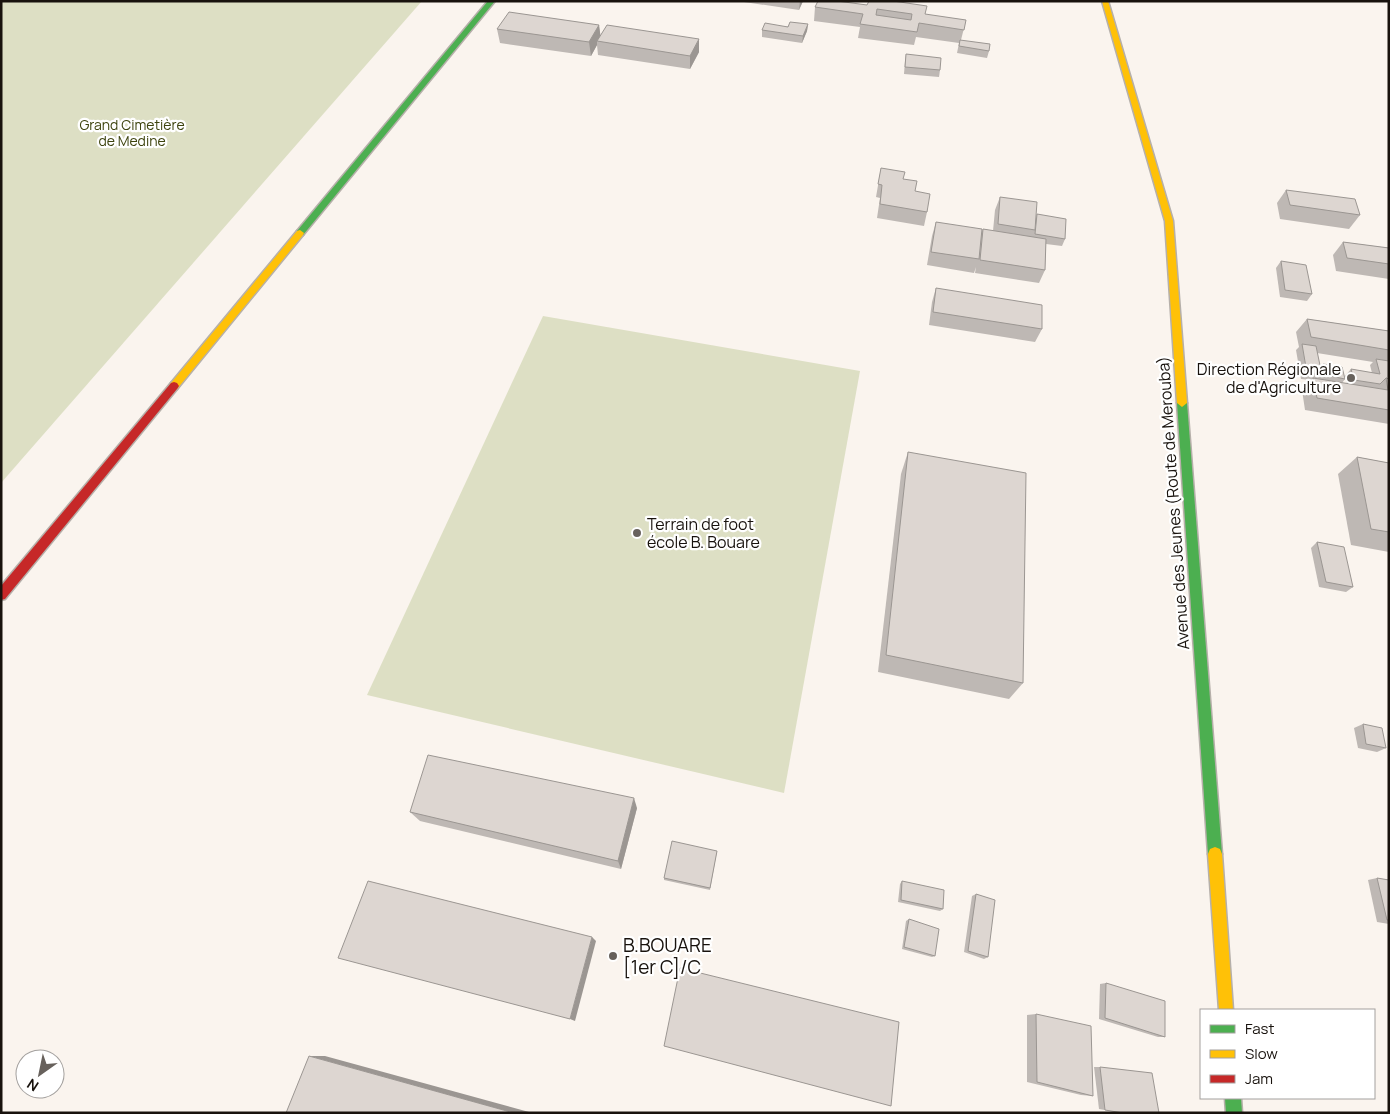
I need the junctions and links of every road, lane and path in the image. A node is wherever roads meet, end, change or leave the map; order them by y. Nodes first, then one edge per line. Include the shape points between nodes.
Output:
1 (492, 1) edge
2 (1105, 1) edge
3 (1, 595) edge
4 (1226, 1009) edge
5 (1233, 1099) edge
6 (1234, 1113) edge

1 - 3 main road
2 - 4 main road, Avenue des Jeunes (Route de Merouba) via 1169,221
5 - 6 main road

